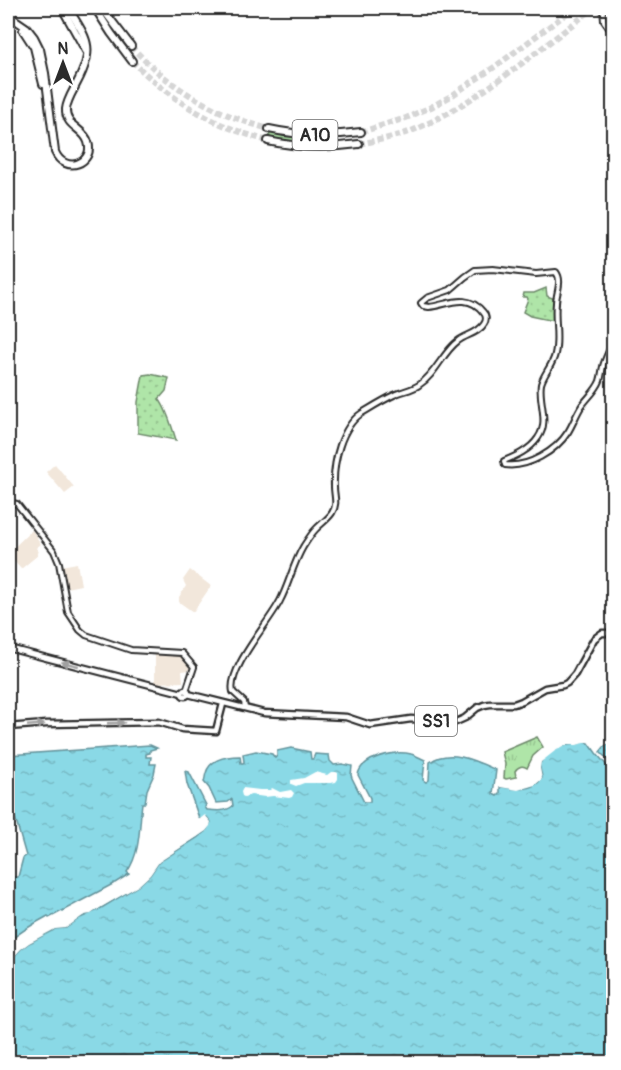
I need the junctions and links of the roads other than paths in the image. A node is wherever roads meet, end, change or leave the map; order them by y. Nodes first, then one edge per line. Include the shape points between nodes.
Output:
1 (62, 8) edge
2 (68, 8) edge
3 (89, 8) edge
4 (95, 8) edge
5 (102, 8) edge
6 (603, 8) edge
7 (8, 15) edge
8 (111, 33) junction
9 (614, 34) edge
10 (131, 46) tunnel mouth
11 (87, 57) junction
12 (132, 61) tunnel mouth
13 (269, 129) tunnel mouth
14 (361, 132) tunnel mouth
15 (268, 141) tunnel mouth
16 (359, 144) tunnel mouth
17 (614, 341) edge
18 (8, 502) edge
19 (614, 635) edge
20 (8, 648) edge
21 (185, 693) junction
22 (223, 704) junction
23 (245, 710) junction
24 (8, 727) edge

1 - 11 highway
2 - 11 highway via 86,38
3 - 8 highway
4 - 8 highway
5 - 10 highway
6 - 9 main road via 604,21
7 - 11 highway via 27,28 40,49 55,152 62,162 71,165 82,162 88,154 88,142 71,124 66,109
8 - 12 highway
13 - 14 highway, A10 via 310,135
15 - 16 highway, A10 via 317,148
17 - 23 main road via 600,381 563,439 548,453 505,465 504,461 527,450 543,428 541,385 556,353 559,276 556,272 475,270 450,290 421,303 429,307 463,300 484,312 486,322 456,342 419,385 362,413 350,425 335,468 334,511 303,547 280,601 246,652 232,683 233,692 244,702
18 - 21 main road via 17,504 54,551 68,612 80,630 131,650 184,654 194,667
19 - 23 main road, SS1 via 602,633 594,639 567,683 545,688 514,704 484,705 456,722 411,719 370,725 346,717
21 -> 20 main road, SS1
21 - 22 main road, SS1
22 - 23 main road, SS1
24 -> 22 main road via 159,722 216,731

